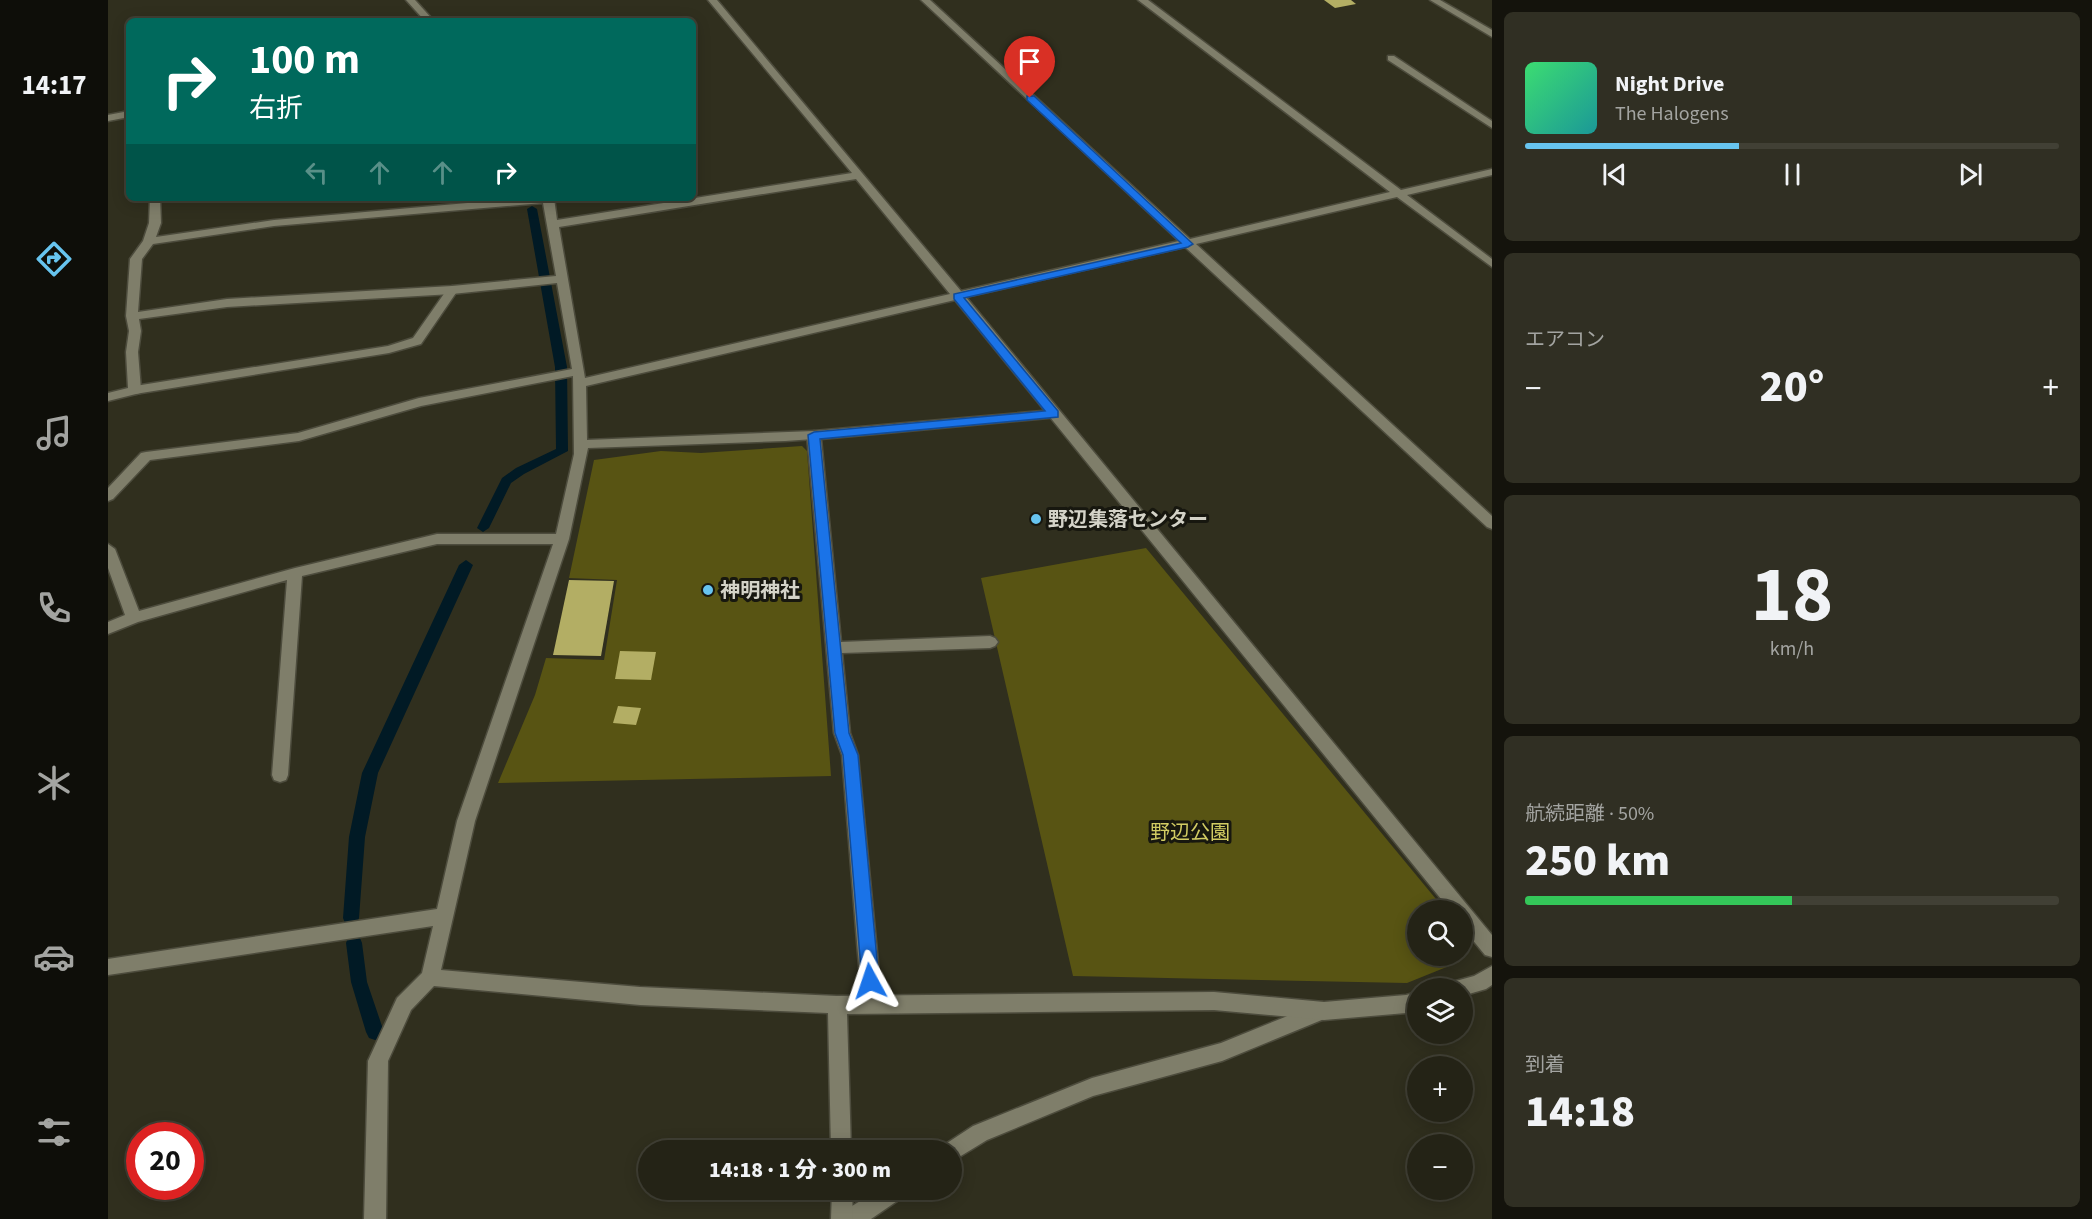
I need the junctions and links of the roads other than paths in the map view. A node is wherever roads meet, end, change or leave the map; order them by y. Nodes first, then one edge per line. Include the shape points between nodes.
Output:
1 (410, 0) edge
2 (712, 0) edge
3 (925, 0) edge
4 (1142, 0) edge
5 (1434, 0) edge
6 (427, 18) edge
7 (1492, 34) edge
8 (1391, 58) dead end
9 (125, 114) edge
10 (108, 118) edge
11 (1492, 125) edge
12 (1492, 172) edge
13 (859, 175) junction
14 (1399, 195) junction
15 (155, 201) edge
16 (526, 201) edge
17 (548, 201) edge
18 (554, 224) junction
19 (149, 241) junction
20 (1188, 244) junction
21 (1492, 264) edge
22 (561, 279) junction
23 (452, 290) junction
24 (957, 296) junction
25 (132, 315) junction
26 (580, 377) junction
27 (135, 390) junction
28 (108, 397) edge
29 (1054, 414) junction
30 (814, 435) junction
31 (581, 444) junction
32 (108, 496) edge
33 (1492, 524) edge
34 (562, 539) junction
35 (108, 549) edge
36 (295, 573) junction
37 (134, 618) junction
38 (108, 628) edge
39 (990, 642) dead end
40 (834, 648) junction
41 (280, 775) dead end
42 (1451, 900) edge
43 (444, 916) junction
44 (1473, 926) edge
45 (1492, 949) edge
46 (108, 967) edge
47 (1492, 974) edge
48 (430, 977) junction
49 (1473, 984) edge
50 (872, 1004) junction
51 (1407, 1004) edge
52 (837, 1005) junction
53 (1324, 1011) junction
54 (841, 1140) edge
55 (962, 1145) edge
56 (842, 1200) edge
57 (881, 1200) edge
58 (375, 1219) edge
59 (842, 1219) edge
60 (852, 1219) edge

1 - 6 street
2 - 13 street
3 - 20 street
4 - 14 street
5 - 7 street
8 - 11 street
9 - 10 street
12 - 14 street
13 - 18 street
13 - 24 street
14 - 20 street
14 - 21 street
15 - 19 street
16 - 19 street via 274,224
17 - 18 street
18 - 22 street
19 - 25 street via 136,259
20 - 24 street
20 - 33 street
22 - 23 street
22 - 26 street
23 - 25 street via 227,303
23 - 27 street via 417,341 409,344
24 - 26 street
24 - 29 street
25 - 27 street
26 - 31 street
26 - 32 street via 419,402 299,437 146,456
27 - 28 street
29 - 30 street
29 - 42 street
30 - 31 street via 711,442
30 - 40 street
31 - 34 street
34 - 36 street via 437,539
34 - 43 street via 466,821
35 - 37 street
36 - 37 street
36 - 41 street
37 - 38 street
39 - 40 street
40 - 50 street via 842,733 850,755
43 - 46 street
43 - 48 street
44 - 45 street
47 - 49 street
48 - 52 street via 640,996
48 - 58 street via 404,1005 378,1061
50 - 52 street
50 - 53 street via 1214,1001
51 - 53 street
52 - 54 street
53 - 55 street via 1222,1052 1092,1087 980,1133
56 - 59 street
57 - 60 street

